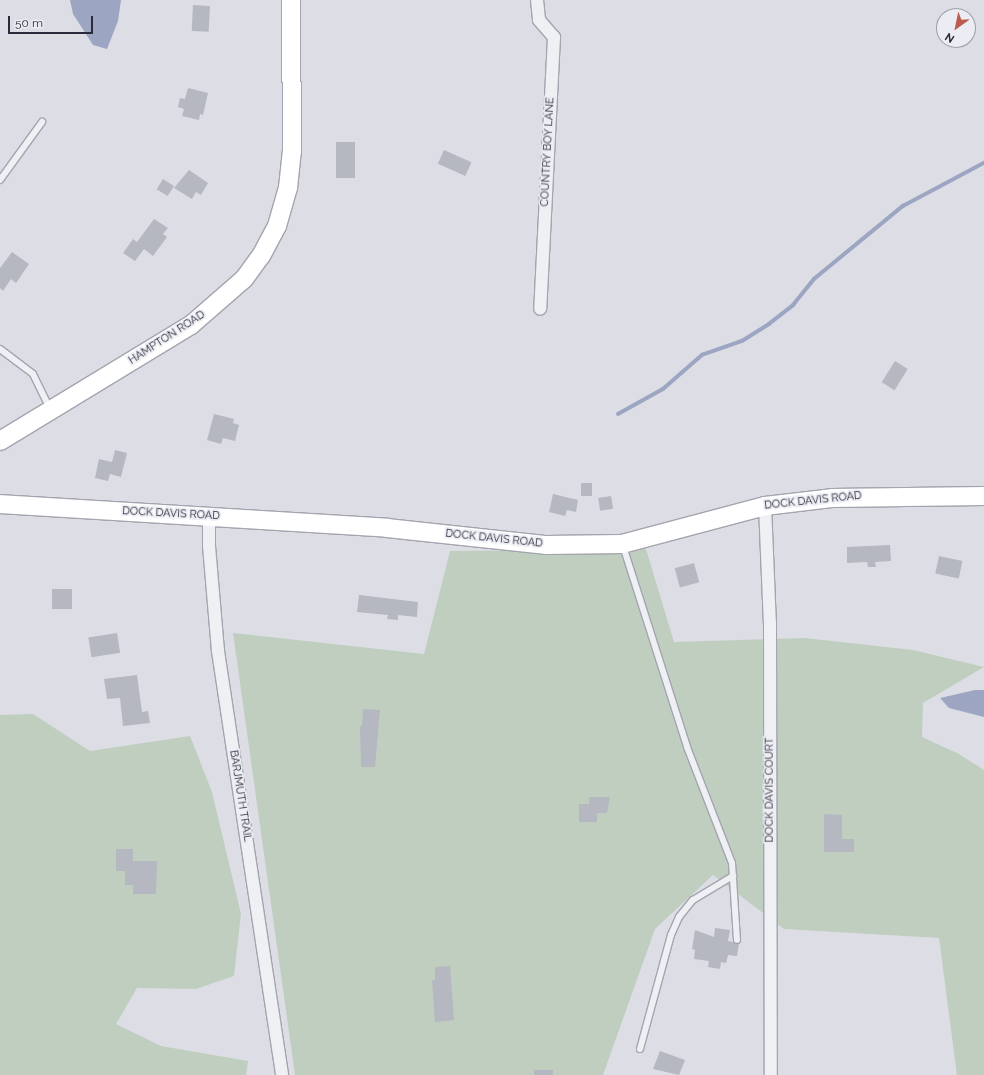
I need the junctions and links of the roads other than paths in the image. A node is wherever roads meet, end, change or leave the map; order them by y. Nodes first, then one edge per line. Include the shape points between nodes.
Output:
1 (290, 0) edge
2 (537, 0) edge
3 (42, 122) dead end
4 (0, 180) edge
5 (540, 309) dead end
6 (0, 348) edge
7 (50, 411) junction
8 (0, 441) edge
9 (984, 496) edge
10 (0, 504) edge
11 (765, 506) junction
12 (209, 516) junction
13 (622, 544) junction
14 (733, 876) junction
15 (737, 940) dead end
16 (640, 1050) dead end
17 (282, 1075) edge
18 (771, 1075) edge

1 - 7 street, HAMPTON ROAD via 292,152 288,188 277,226 261,256 239,284 191,325
2 - 5 street, COUNTRY BOY LANE via 539,20 554,37
3 - 4 lane
6 - 7 lane via 33,374
7 - 8 street, HAMPTON ROAD
9 - 11 street, DOCK DAVIS ROAD via 868,495
10 - 12 street, DOCK DAVIS ROAD
11 - 13 street, DOCK DAVIS ROAD
11 - 18 street, DOCK DAVIS COURT via 770,623
12 - 13 street, DOCK DAVIS ROAD via 387,528 547,545
12 - 17 street, BARJMUTH TRAIL via 218,651
13 - 14 lane via 687,747 732,863
14 - 15 lane
14 - 16 lane via 693,900 679,917

